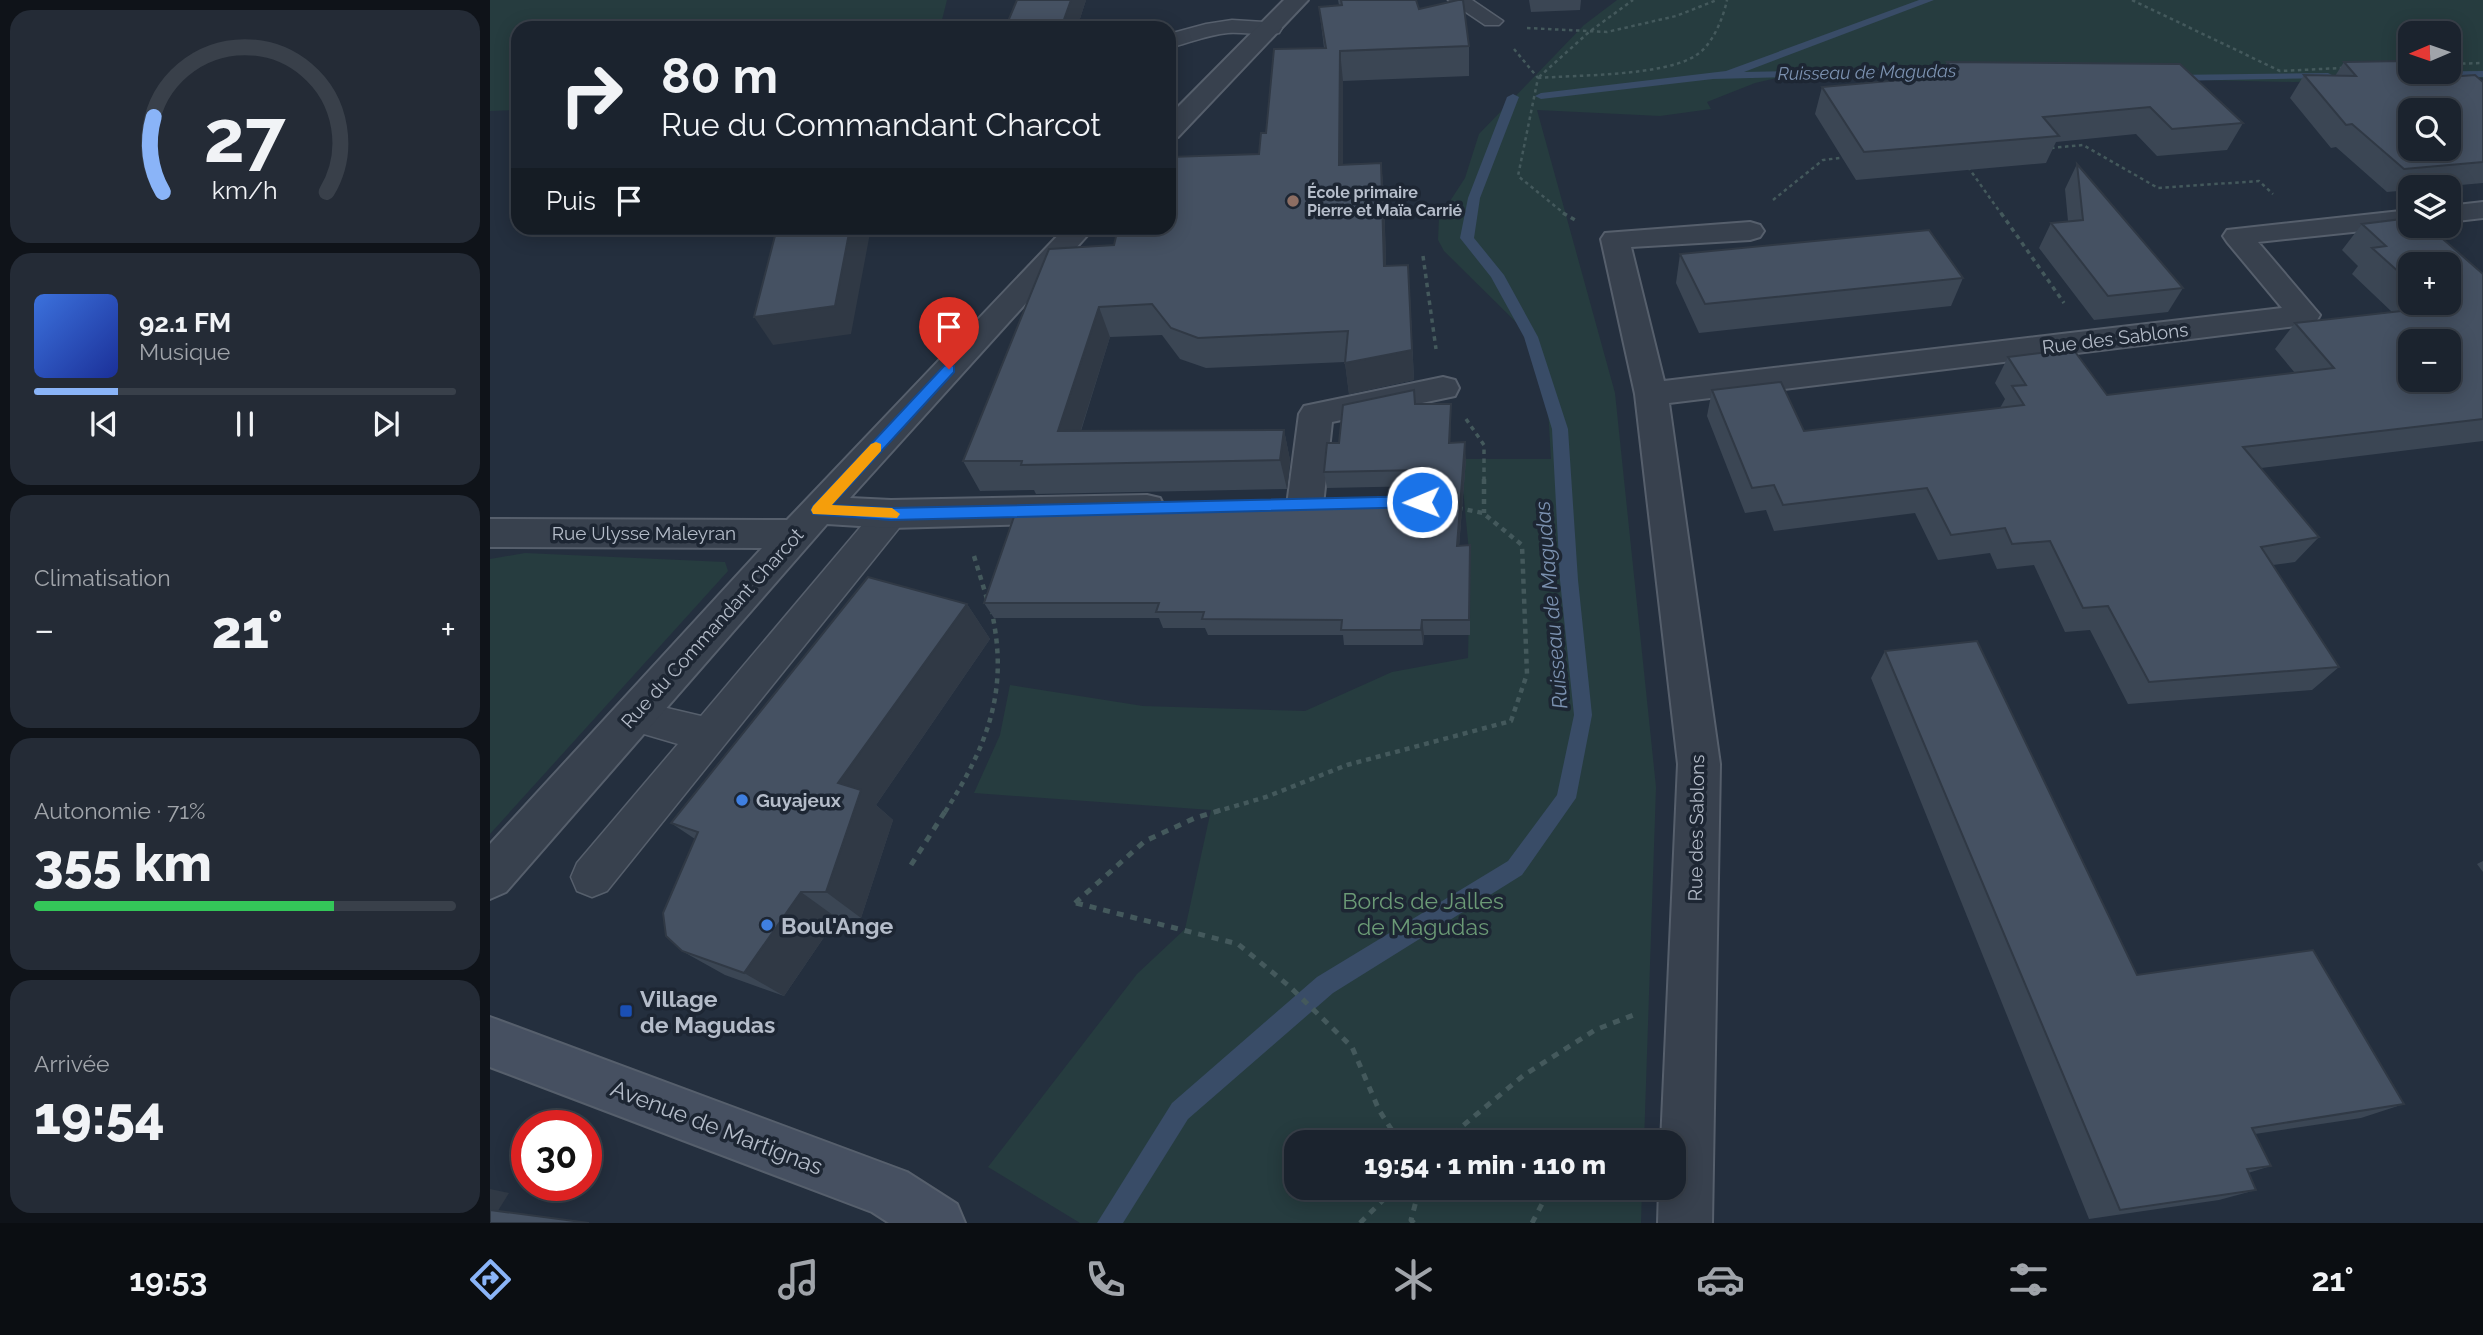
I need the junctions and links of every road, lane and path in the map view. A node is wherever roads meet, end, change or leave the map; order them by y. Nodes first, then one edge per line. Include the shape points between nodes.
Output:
1 (1243, 0) edge
2 (1297, 0) edge
3 (1458, 0) edge
4 (1633, 0) edge
5 (1717, 0) edge
6 (1727, 0) edge
7 (2132, 0) edge
8 (1492, 21) junction
9 (1261, 27) junction
10 (1589, 32) junction
11 (1176, 40) edge
12 (2483, 63) edge
13 (2461, 64) edge
14 (2345, 68) edge
15 (1538, 78) junction
16 (2458, 84) edge
17 (2462, 87) edge
18 (1176, 123) edge
19 (2042, 149) edge
20 (1961, 156) edge
21 (1848, 157) edge
22 (2483, 210) edge
23 (2461, 213) edge
24 (2398, 219) edge
25 (2309, 229) junction
26 (1750, 231) joint
27 (1074, 235) edge
28 (1615, 239) junction
29 (2091, 341) junction
30 (1443, 388) dead end
31 (1651, 394) junction
32 (1344, 503) edge
33 (1446, 506) edge
34 (1182, 507) edge
35 (962, 512) junction
36 (891, 514) junction
37 (808, 522) junction
38 (490, 533) edge
39 (633, 716) junction
40 (710, 735) junction
41 (911, 865) dead end
42 (490, 877) edge
43 (592, 877) dead end
44 (1692, 1009) junction
45 (490, 1042) edge
46 (1392, 1130) edge
47 (1458, 1130) edge
48 (1383, 1200) edge
49 (1417, 1200) edge
50 (1541, 1200) edge
51 (938, 1223) edge
52 (1360, 1223) edge
53 (1413, 1223) edge
54 (1532, 1223) edge
55 (1685, 1223) edge

1 - 9 lane via 1241,12
2 - 9 street
3 - 8 lane
4 - 10 path
5 - 10 path via 1636,27
6 - 15 path via 1710,38 1696,56 1652,67
7 - 14 path via 2280,71
8 - 10 path
8 - 15 path
9 - 11 lane via 1223,27
9 - 18 street
10 - 15 path
12 - 13 path
15 - 28 path via 1518,176 1564,214
16 - 17 path
19 - 25 path via 2083,145 2158,188 2259,181
20 - 29 path
21 - 26 path via 1823,160 1804,174 1777,195
22 - 23 street
24 - 25 street, Rue des Sablons
25 - 29 street, Rue des Sablons via 2238,236 2305,315
26 - 28 street
27 - 37 street, Rue du Commandant Charcot
28 - 31 street, Rue des Sablons
29 - 31 street, Rue des Sablons
30 - 32 street via 1316,414 1291,505
31 - 44 street, Rue des Sablons via 1699,764
33 - 46 path via 1483,513 1522,545 1527,674 1511,721 1347,765 1266,797 1195,818 1144,841 1075,902 1238,944 1352,1047
34 - 35 street, Rue Ulysse Maleyran
35 - 36 street, Rue Ulysse Maleyran
35 - 41 path via 1000,637 1002,667 973,766
36 - 37 street, Rue Ulysse Maleyran
36 - 40 lane
37 - 38 street, Rue Ulysse Maleyran
37 - 39 street, Rue du Commandant Charcot
39 - 40 lane
39 - 42 street, Rue du Commandant Charcot
40 - 43 lane
44 - 47 path via 1649,1009 1595,1030 1524,1075
44 - 55 street, Rue des Sablons
45 - 51 street, Avenue de Martignas via 888,1191
48 - 52 path
49 - 53 path
50 - 54 path

